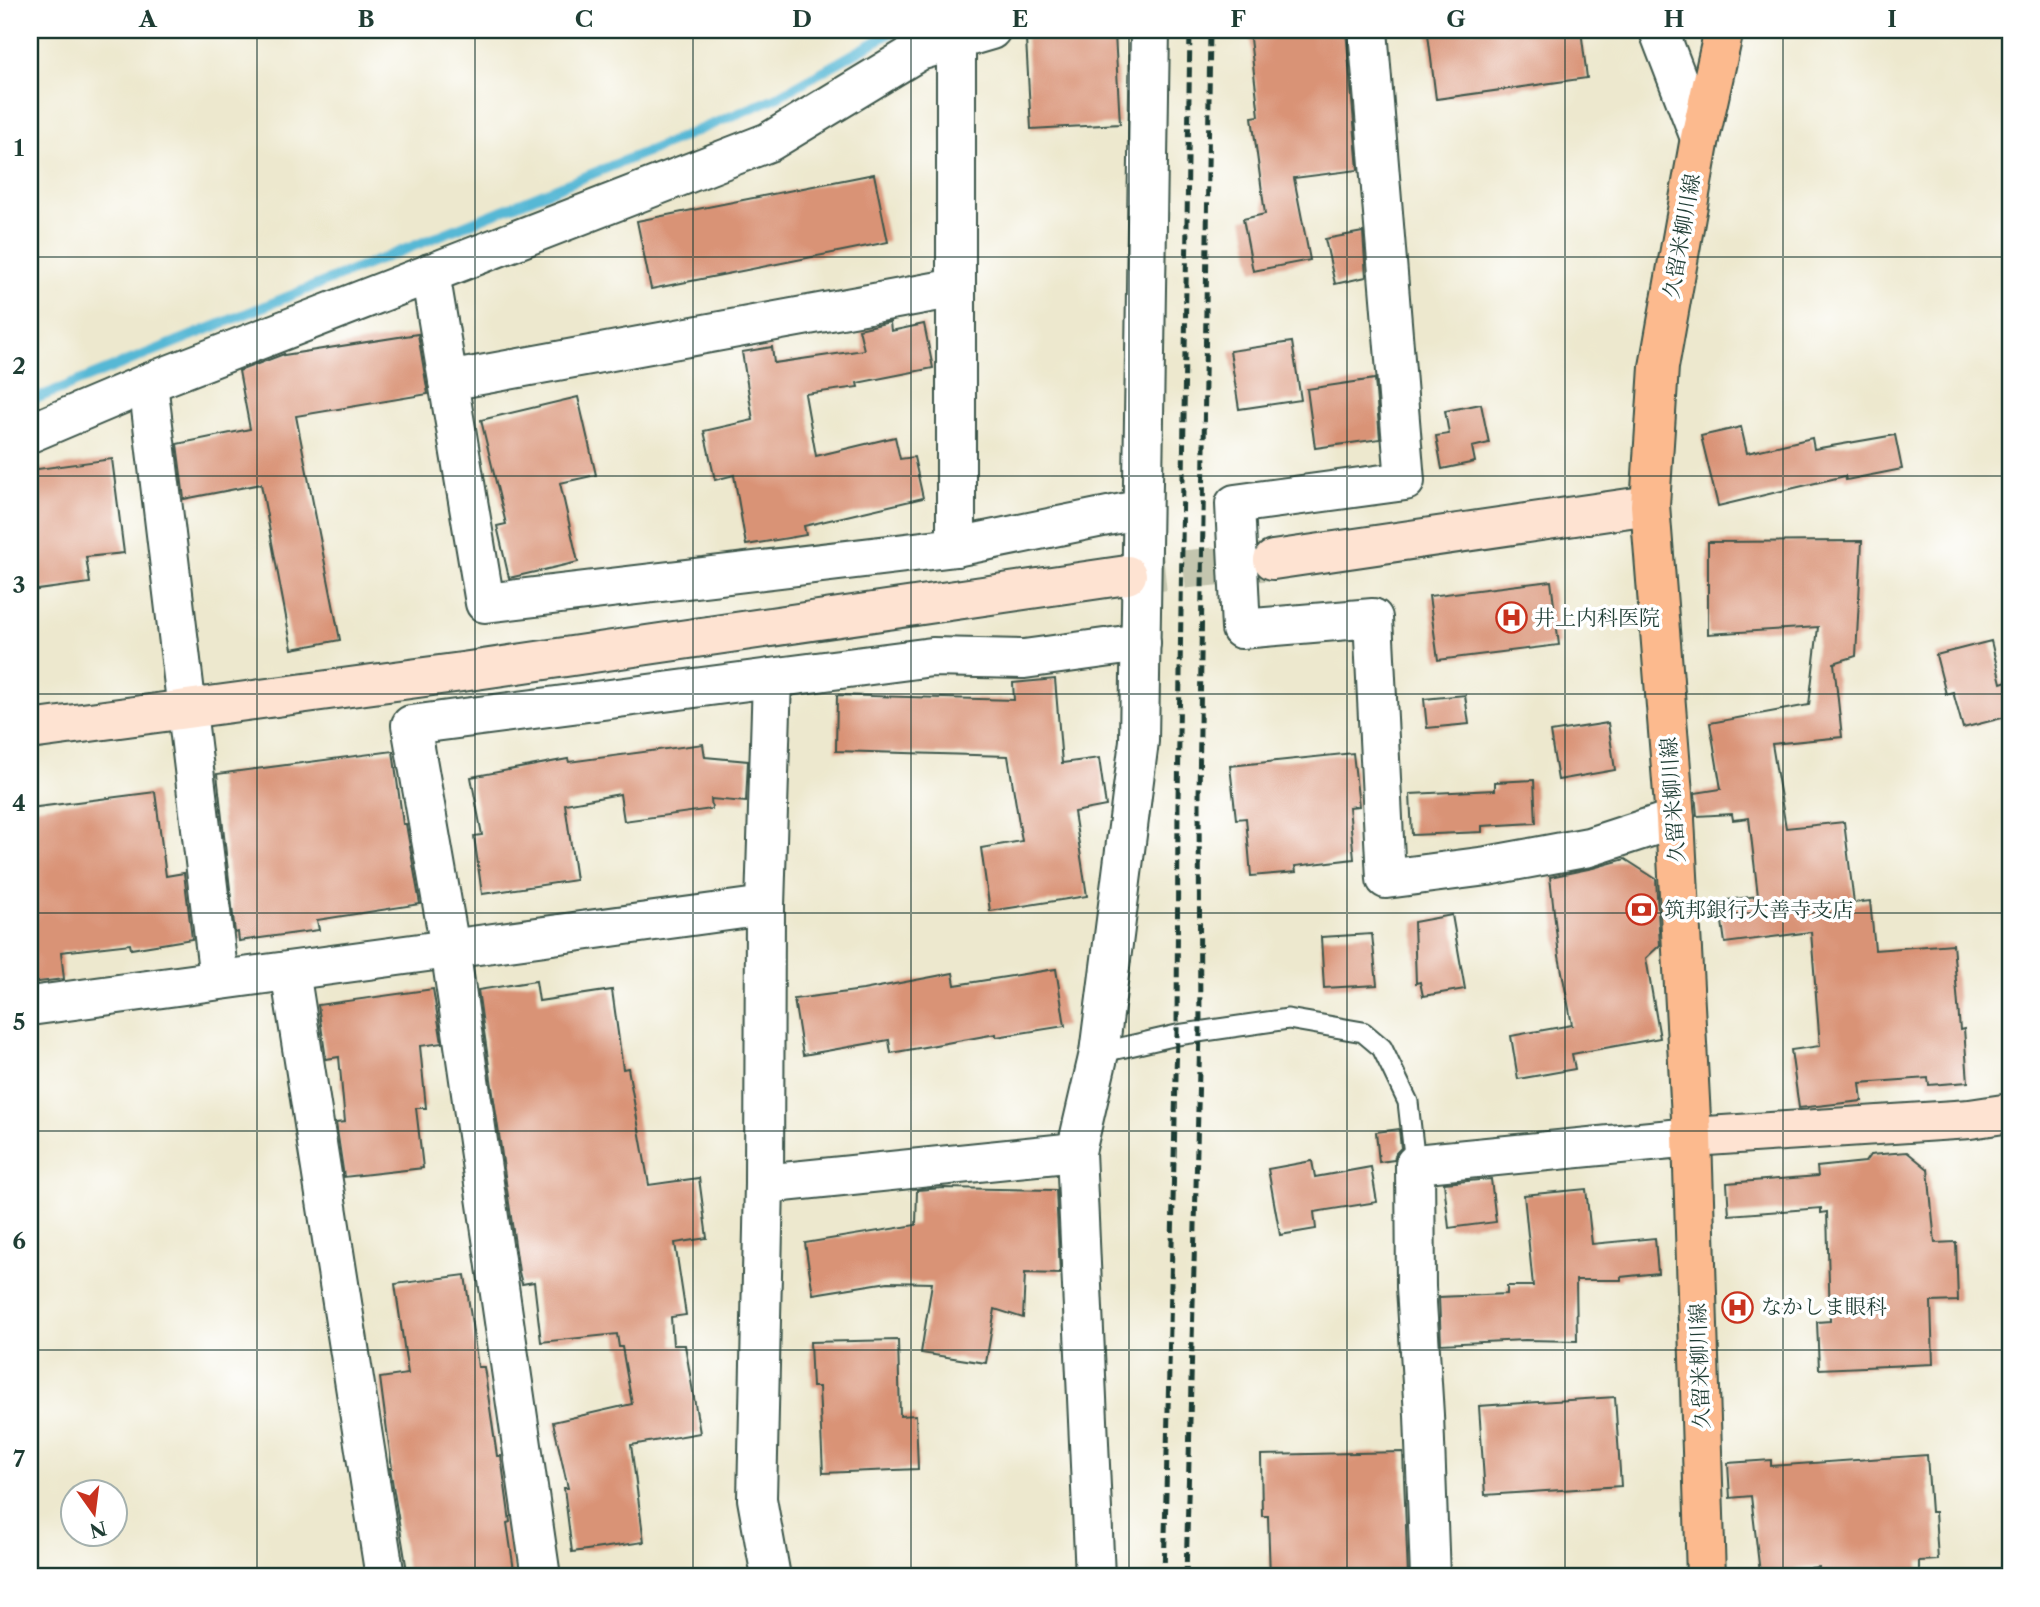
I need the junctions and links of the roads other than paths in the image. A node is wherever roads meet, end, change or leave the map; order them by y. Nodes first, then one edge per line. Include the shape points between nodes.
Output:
1 (1150, 30) edge
2 (1368, 30) edge
3 (1660, 30) edge
4 (1724, 30) edge
5 (973, 35) edge
6 (1700, 138) junction
7 (430, 273) junction
8 (956, 288) junction
9 (448, 381) junction
10 (148, 383) junction
11 (30, 433) edge
12 (1650, 505) junction
13 (1142, 509) junction
14 (956, 547) junction
15 (1273, 560) tunnel mouth
16 (1127, 575) tunnel mouth
17 (1141, 643) junction
18 (772, 678) junction
19 (187, 707) junction
20 (30, 730) edge
21 (1675, 820) junction
22 (765, 906) junction
23 (450, 948) junction
24 (290, 971) junction
25 (219, 979) junction
26 (30, 1006) edge
27 (1099, 1054) junction
28 (2010, 1113) edge
29 (1692, 1137) junction
30 (1076, 1152) junction
31 (1415, 1164) junction
32 (764, 1184) junction
33 (385, 1577) edge
34 (541, 1577) edge
35 (771, 1577) edge
36 (1095, 1577) edge
37 (1430, 1577) edge
38 (1706, 1577) edge

1 - 13 street
2 - 21 street via 1405,481 1235,504 1241,629 1373,618 1386,878 1589,847
3 - 6 street
4 - 6 main road, 久留米柳川線
5 - 7 street via 919,51 769,142
5 - 8 street
6 - 12 main road, 久留米柳川線 via 1659,367
7 - 9 street
7 - 10 street
8 - 9 street
8 - 14 street
9 - 14 street via 485,603
10 - 11 street
10 - 19 street
12 - 15 street
12 - 21 main road, 久留米柳川線
13 - 14 street
13 - 17 street
16 - 19 street via 476,670
17 - 18 street via 1024,659 932,657
17 - 27 street via 1139,741
18 - 22 street
18 - 23 street via 411,725
19 - 20 street
19 - 25 street
21 - 29 main road, 久留米柳川線
22 - 23 street
22 - 32 street
23 - 24 street
23 - 34 street
24 - 25 street
24 - 33 street
25 - 26 street
27 - 30 street
27 - 31 lane via 1177,1035 1288,1019 1363,1032 1381,1048 1408,1102
28 - 29 street
29 - 31 street
29 - 38 main road, 久留米柳川線
30 - 32 street
30 - 36 street
31 - 37 street
32 - 35 street via 757,1499

